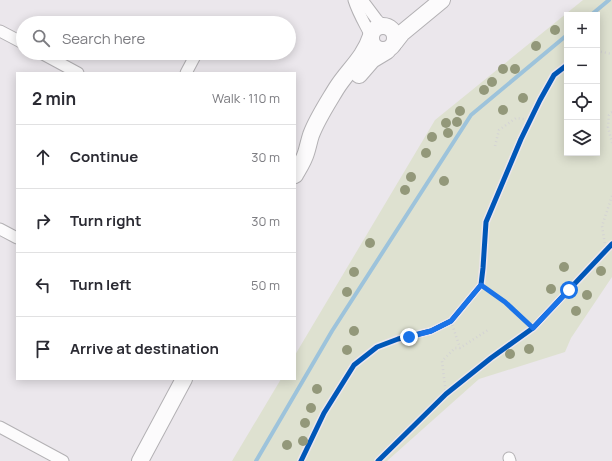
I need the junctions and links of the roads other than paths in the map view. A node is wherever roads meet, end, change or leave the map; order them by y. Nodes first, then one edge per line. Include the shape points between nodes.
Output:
1 (354, 0) edge
2 (362, 0) edge
3 (427, 0) edge
4 (442, 0) edge
5 (0, 31) edge
6 (377, 31) junction
7 (16, 39) edge
8 (391, 46) junction
9 (54, 60) edge
10 (193, 60) edge
11 (76, 72) edge
12 (187, 72) edge
13 (306, 154) junction
14 (296, 173) edge
15 (0, 229) edge
16 (16, 237) edge
17 (183, 380) edge
18 (0, 427) edge
19 (63, 461) edge
20 (140, 461) edge

1 - 6 street via 359,15
2 - 6 street via 377,20
3 - 6 main road via 413,12
4 - 8 main road via 402,33
5 - 7 street
6 - 8 main road via 372,44 375,48 378,50
6 - 8 main road via 388,26 394,31 396,35
6 - 13 main road via 322,113 311,135
8 - 13 main road via 372,60 347,90 319,141
9 - 11 street
10 - 12 street
13 - 14 main road
15 - 16 street
17 - 20 main road
18 - 19 street

